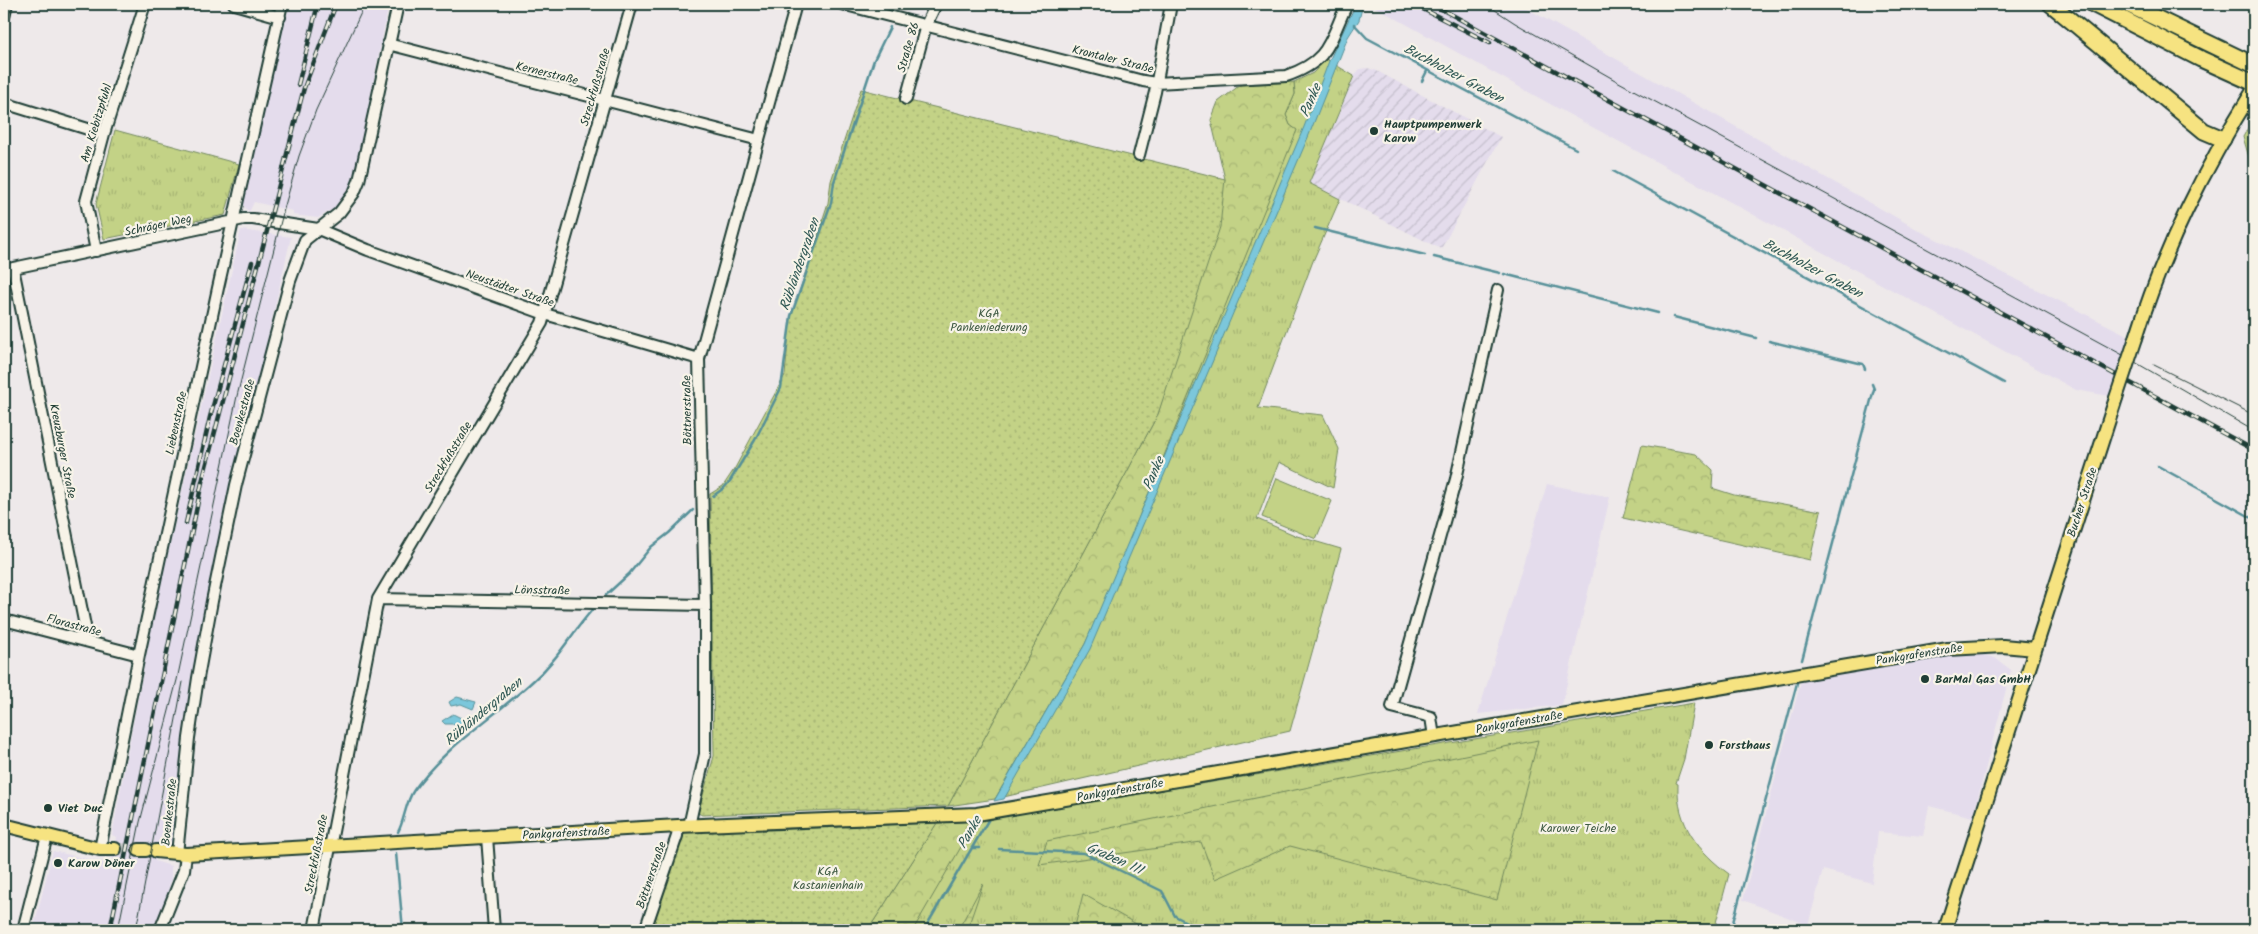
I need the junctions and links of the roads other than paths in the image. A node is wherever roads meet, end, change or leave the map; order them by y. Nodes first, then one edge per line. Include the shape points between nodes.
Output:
1 (7, 4) edge
2 (145, 4) edge
3 (234, 4) edge
4 (282, 4) edge
5 (398, 4) edge
6 (632, 4) edge
7 (796, 4) edge
8 (842, 4) edge
9 (936, 4) edge
10 (1171, 4) edge
11 (1347, 4) edge
12 (2051, 4) edge
13 (2093, 4) edge
14 (2127, 4) edge
15 (4, 16) edge
16 (280, 17) junction
17 (926, 25) junction
18 (388, 44) junction
19 (2254, 66) edge
20 (1156, 83) junction
21 (2254, 83) edge
22 (2254, 89) edge
23 (906, 99) dead end
24 (603, 101) junction
25 (4, 103) edge
26 (104, 134) junction
27 (2224, 138) junction
28 (759, 140) junction
29 (1139, 155) dead end
30 (232, 223) junction
31 (318, 229) junction
32 (96, 251) junction
33 (8, 269) edge
34 (1498, 290) dead end
35 (545, 314) junction
36 (699, 359) junction
37 (378, 599) junction
38 (705, 605) junction
39 (4, 620) edge
40 (82, 640) junction
41 (2035, 649) junction
42 (139, 655) junction
43 (1434, 737) junction
44 (4, 825) edge
45 (683, 826) junction
46 (47, 836) junction
47 (486, 837) junction
48 (330, 846) junction
49 (100, 849) junction
50 (115, 849) tunnel mouth
51 (147, 850) tunnel mouth
52 (182, 854) junction
53 (23, 930) edge
54 (160, 930) edge
55 (314, 930) edge
56 (494, 930) edge
57 (645, 930) edge
58 (1944, 930) edge

1 - 15 street
2 - 26 street, Am Kiebitzpfuhl
3 - 16 street
4 - 16 street, Liebenstraße
5 - 18 street, Boenkestraße
6 - 24 street, Streckfußstraße
7 - 28 street, Böttnerstraße
8 - 17 street, Krontaler Straße
9 - 17 street, Straße 86
10 - 20 street
11 - 20 street, Krontaler Straße via 1325,53 1312,65 1295,73
12 - 27 highway via 2204,131
13 - 21 highway
14 - 19 highway
16 - 30 street, Liebenstraße
17 - 20 street, Krontaler Straße
17 - 23 street, Straße 86
18 - 24 street, Kernerstraße
18 - 31 street, Boenkestraße via 359,181 339,213
20 - 29 street
22 - 27 main road, Bucher Straße
24 - 28 street, Kernerstraße
24 - 35 street, Streckfußstraße
25 - 26 street
26 - 32 street, Am Kiebitzpfuhl via 86,201
27 - 41 main road, Bucher Straße, bridge via 2184,214 2152,290
28 - 36 street, Böttnerstraße
30 - 31 street, Schräger Weg via 253,218
30 - 32 street, Schräger Weg
30 - 42 street, Liebenstraße
31 - 35 street, Neustädter Straße
31 - 52 street, Boenkestraße via 304,240 290,281 236,484 198,678
32 - 33 street, Schräger Weg
33 - 40 street, Kreuzburger Straße via 85,626
34 - 43 street via 1456,479 1392,707 1431,716
35 - 36 street, Neustädter Straße
35 - 37 street, Streckfußstraße
36 - 38 street, Böttnerstraße
37 - 38 street, Lönsstraße
37 - 48 street, Streckfußstraße
38 - 45 street, Böttnerstraße via 705,754
39 - 40 street, Florastraße
40 - 42 street, Florastraße
41 - 43 main road, Pankgrafenstraße via 2003,646 1948,649
41 - 58 main road, Bucher Straße
42 - 49 street, Liebenstraße
43 - 45 main road, Pankgrafenstraße via 977,814
44 - 46 main road
45 - 47 main road, Pankgrafenstraße
45 - 57 street, Böttnerstraße
46 - 49 main road
46 - 53 street
47 - 48 main road, Pankgrafenstraße
47 - 56 street
48 - 52 main road, Pankgrafenstraße
48 - 55 street, Streckfußstraße
49 - 50 main road
51 - 52 main road, Pankgrafenstraße
52 - 54 street, Boenkestraße via 184,870

